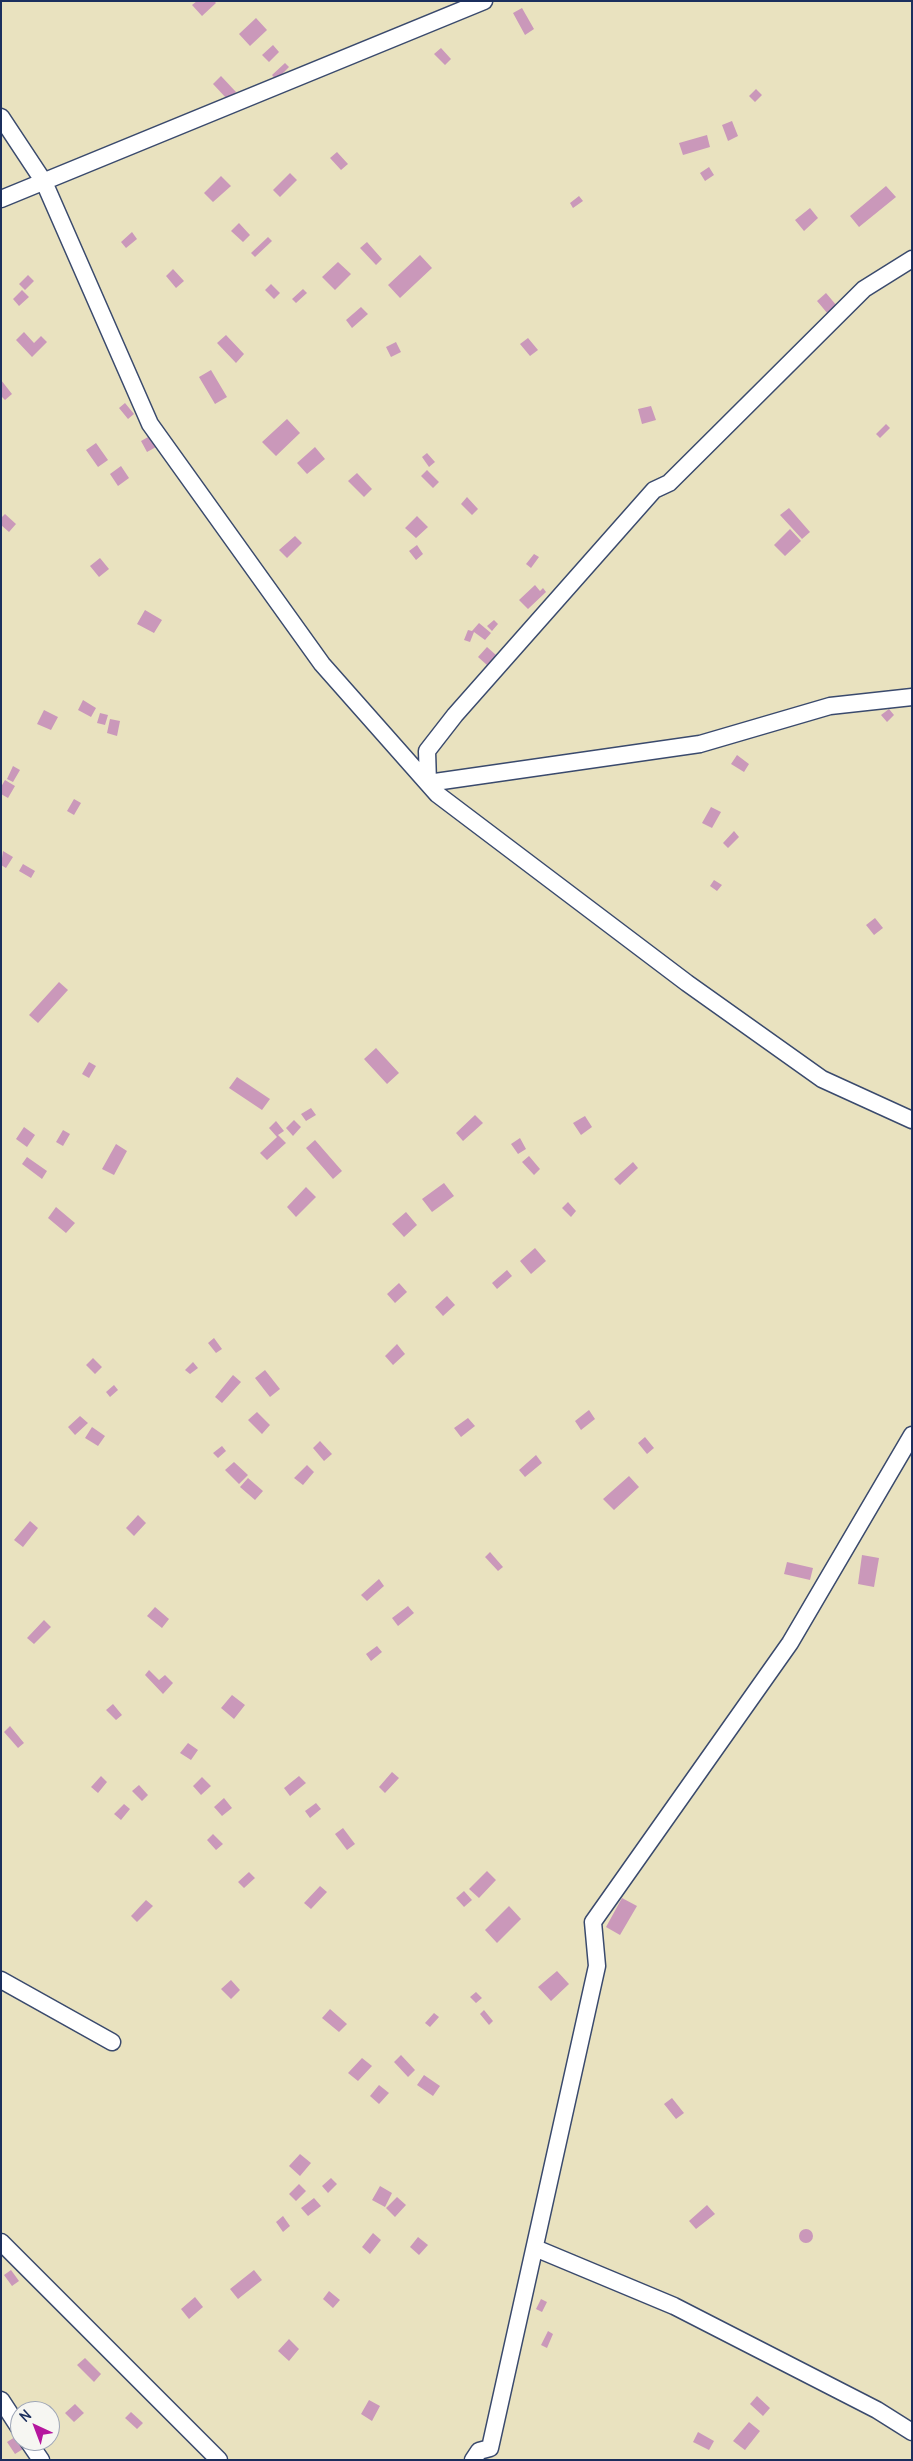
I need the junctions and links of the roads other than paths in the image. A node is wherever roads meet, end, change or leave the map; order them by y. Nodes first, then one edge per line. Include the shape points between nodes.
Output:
1 (484, 1) edge
2 (1, 117) edge
3 (44, 182) junction
4 (1, 199) edge
5 (912, 258) edge
6 (912, 697) edge
7 (428, 783) junction
8 (912, 1120) edge
9 (912, 1435) edge
10 (1, 1980) edge
11 (112, 2042) dead end
12 (1, 2242) edge
13 (535, 2248) junction
14 (1, 2400) edge
15 (10, 2414) edge
16 (912, 2432) edge
17 (481, 2457) edge
18 (219, 2460) edge

1 - 3 street
2 - 3 street
3 - 4 street
3 - 7 street via 150,424 322,664
5 - 7 street via 864,289 669,482 654,490 454,715 428,751
6 - 7 street via 830,706 700,744
7 - 8 street via 445,800 687,983 822,1080
9 - 13 street via 790,1643 593,1922 596,1966
10 - 11 street
12 - 18 street
13 - 16 street via 674,2306 877,2410
13 - 17 street via 490,2448
14 - 15 street

